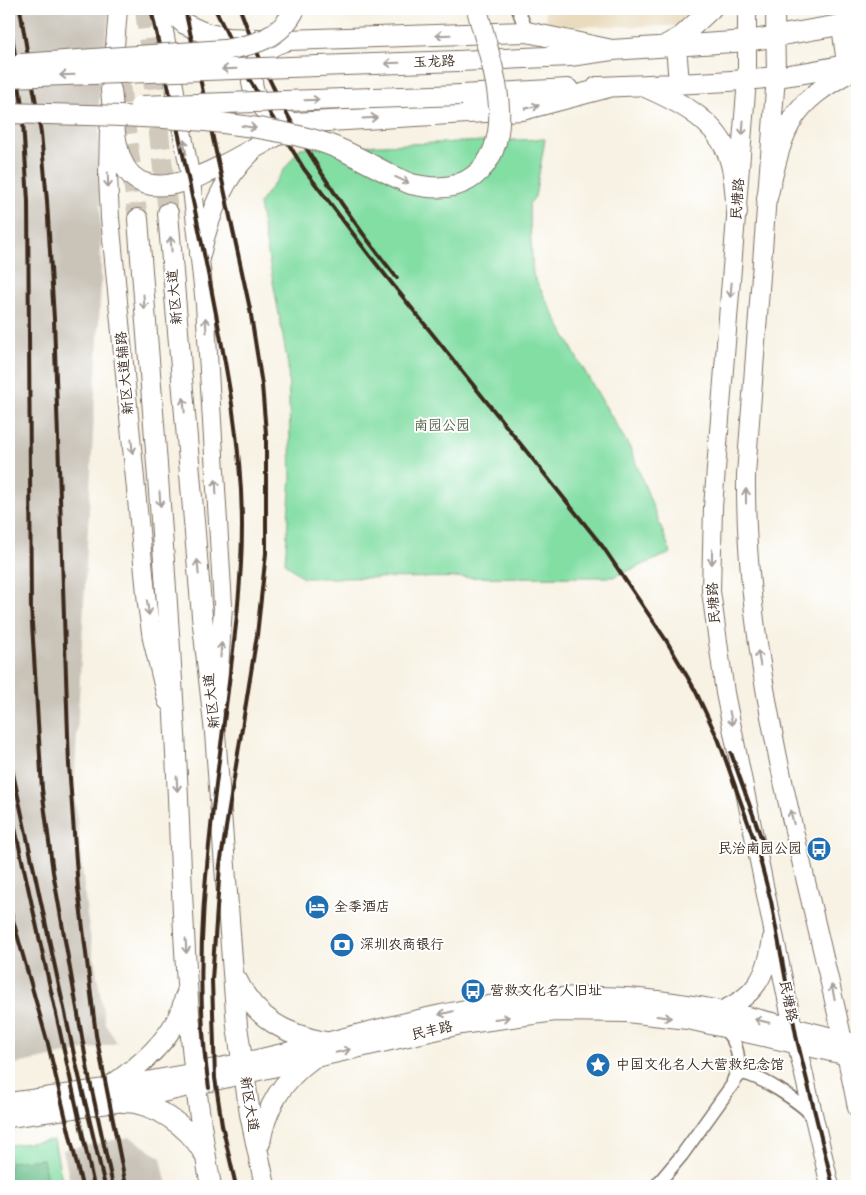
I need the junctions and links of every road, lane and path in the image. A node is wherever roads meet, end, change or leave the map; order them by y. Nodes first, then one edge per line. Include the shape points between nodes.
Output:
1 (118, 9) edge
2 (160, 9) edge
3 (167, 9) edge
4 (295, 9) edge
5 (477, 9) edge
6 (518, 9) edge
7 (711, 9) edge
8 (747, 9) edge
9 (775, 9) edge
10 (857, 11) edge
11 (849, 19) edge
12 (527, 32) junction
13 (776, 37) junction
14 (288, 40) junction
15 (748, 41) junction
16 (669, 46) junction
17 (612, 50) junction
18 (9, 64) edge
19 (854, 64) edge
20 (776, 76) junction
21 (9, 77) edge
22 (747, 79) junction
23 (679, 83) junction
24 (639, 84) junction
25 (609, 87) junction
26 (111, 90) junction
27 (9, 112) edge
28 (304, 123) junction
29 (260, 144) junction
30 (191, 180) junction
31 (766, 198) junction
32 (168, 213) tunnel mouth
33 (737, 213) junction
34 (138, 219) tunnel mouth
35 (200, 255) junction
36 (215, 733) junction
37 (175, 735) junction
38 (773, 925) junction
39 (233, 971) junction
40 (188, 985) junction
41 (719, 1018) junction
42 (795, 1036) junction
43 (851, 1049) edge
44 (319, 1050) junction
45 (243, 1068) junction
46 (196, 1079) junction
47 (733, 1081) junction
48 (106, 1089) junction
49 (9, 1102) edge
50 (124, 1102) junction
51 (857, 1108) edge
52 (9, 1118) edge
53 (814, 1119) junction
54 (205, 1155) junction
55 (258, 1155) junction
56 (211, 1186) edge
57 (265, 1186) edge
58 (656, 1186) edge
59 (830, 1186) edge

1 - 26 main road, 新区大道辅路
30 -> 2 main road
3 - 14 main road via 185,24 205,33 227,38
4 - 18 main road, bridge via 286,25 274,36 252,46
27 -> 5 main road, bridge via 165,119 273,131 327,144 411,184 449,187 478,172 491,155 499,136 498,100
6 - 12 street
7 - 16 main road
8 - 15 main road, 民塘路
9 - 13 main road, 民塘路
10 - 11 main road
11 - 13 main road, 玉龙路
11 - 19 main road
12 -> 14 main road
12 - 17 main road
13 - 15 main road, 玉龙路
13 - 20 main road, 民塘路
14 - 28 main road via 277,43 259,58 253,73 253,90 260,105 272,117
15 - 16 main road, 玉龙路
15 - 22 main road, 民塘路
16 - 17 main road, 玉龙路
16 - 23 main road
17 -> 21 main road, 玉龙路, bridge via 570,56
19 - 20 main road
19 - 31 main road via 811,96 789,123
20 - 22 main road
20 - 31 main road, 民塘路
22 - 23 main road
22 -> 33 main road, 民塘路
23 - 24 main road
24 - 25 main road
24 - 33 main road via 669,98 713,129 731,166
27 -> 25 main road, bridge
28 -> 25 main road via 522,110
26 - 30 main road via 118,151 128,172 148,186 162,187
26 -> 37 main road, 新区大道辅路 via 110,218 146,594 152,639
28 - 29 main road
29 - 30 main road
29 - 35 main road via 236,168 221,194 206,229
30 - 35 main road
43 -> 31 main road, 民塘路 via 773,734 750,590 746,475
36 -> 32 main road, 新区大道
33 -> 38 main road, 民塘路 via 713,507 711,591 725,693
34 -> 37 main road via 169,616
36 -> 35 main road via 223,606
36 - 39 main road, 新区大道
37 -> 40 main road
38 - 41 main road via 770,955 752,993
38 - 42 main road, 民塘路
39 - 44 main road via 244,995 260,1014 273,1025
39 - 45 main road, 新区大道
40 - 46 main road
40 - 48 main road via 179,1016 158,1045 142,1063
41 - 42 main road, 民丰路
41 - 44 main road, 民丰路 via 555,1012
41 - 47 street via 738,1054 739,1066
42 - 43 main road, 民丰路
42 - 53 main road, 民塘路
43 - 51 main road, 民塘路
44 - 45 main road, 民丰路
44 - 55 main road via 276,1095 262,1127
45 - 46 main road, 民丰路
45 - 55 main road, 新区大道
46 - 48 main road, 民丰路
46 - 50 main road, 民丰路
46 - 54 main road
47 - 53 street via 740,1074 749,1074 800,1103
47 - 58 street via 701,1130
48 - 49 main road, 民丰路
50 - 52 main road, 民丰路
50 - 54 main road via 136,1102 173,1121 197,1141
53 - 59 main road, 民塘路
54 - 56 main road
55 - 57 main road, 新区大道

